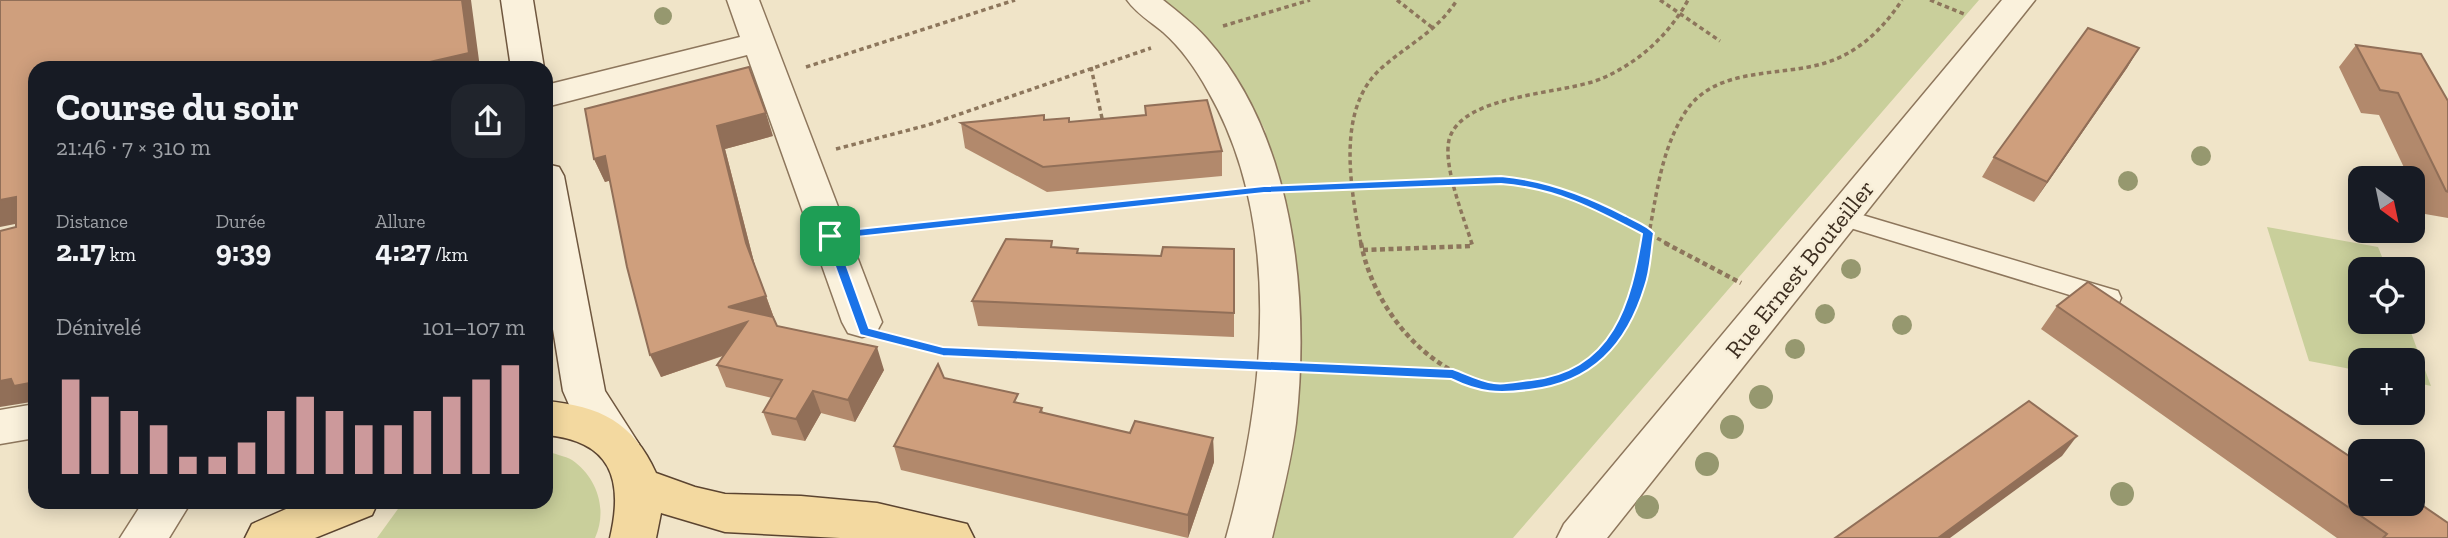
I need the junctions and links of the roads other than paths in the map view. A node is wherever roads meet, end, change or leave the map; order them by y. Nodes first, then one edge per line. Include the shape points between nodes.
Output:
1 (517, 0) edge
2 (743, 0) edge
3 (1143, 0) edge
4 (2019, 0) edge
5 (759, 42) junction
6 (527, 61) edge
7 (553, 94) edge
8 (1842, 217) junction
9 (553, 220) edge
10 (561, 270) junction
11 (553, 293) edge
12 (2133, 314) edge
13 (862, 322) road end
14 (553, 419) edge
15 (28, 422) edge
16 (0, 426) edge
17 (617, 444) junction
18 (640, 486) junction
19 (164, 509) edge
20 (333, 509) edge
21 (354, 509) edge
22 (143, 538) edge
23 (268, 538) edge
24 (335, 538) edge
25 (634, 538) edge
26 (951, 538) edge
27 (1249, 538) edge
28 (1580, 538) edge

1 - 6 street
2 - 5 street
3 - 27 street via 1186,37 1218,78 1249,135 1264,190 1278,288 1278,366 1276,410
4 - 8 street, Rue Ernest Bouteiller
5 - 7 street
5 - 13 street
8 - 12 lane via 2110,298
8 - 28 street, Rue Ernest Bouteiller
9 - 10 street
10 - 11 street
10 - 17 street via 584,391
14 - 17 main road via 588,426
15 - 16 street
17 - 18 main road
18 - 25 main road via 640,519
18 - 26 main road via 725,513 877,522
19 - 22 street
20 - 23 main road
21 - 24 main road

